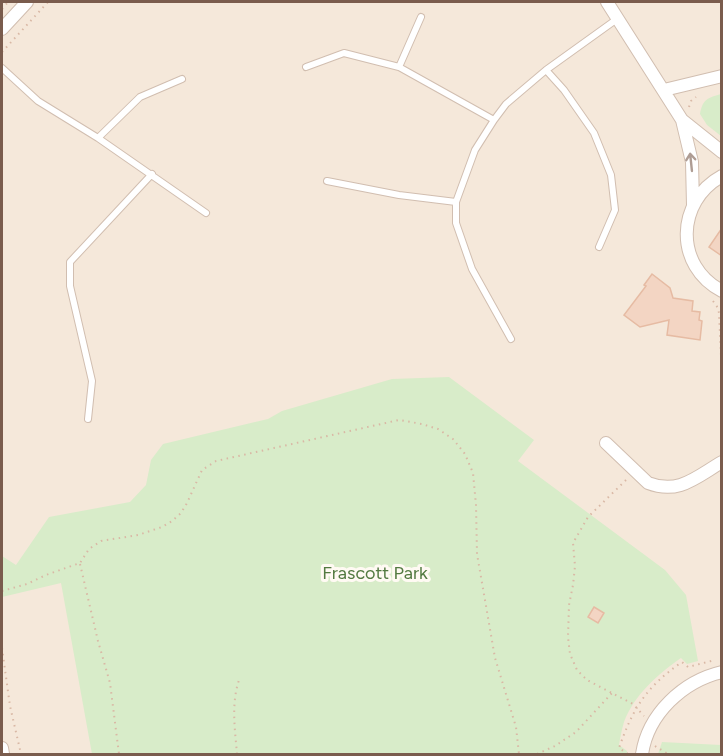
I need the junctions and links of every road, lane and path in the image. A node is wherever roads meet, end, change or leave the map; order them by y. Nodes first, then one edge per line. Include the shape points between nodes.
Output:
1 (8, 2) edge
2 (27, 2) edge
3 (48, 2) edge
4 (607, 2) edge
5 (2, 9) edge
6 (421, 16) dead end
7 (618, 19) junction
8 (2, 29) edge
9 (2, 52) edge
10 (306, 67) dead end
11 (399, 67) junction
12 (2, 68) edge
13 (546, 70) junction
14 (722, 76) edge
15 (182, 79) dead end
16 (664, 90) junction
17 (704, 93) dead end
18 (681, 119) junction
19 (494, 120) junction
20 (98, 138) junction
21 (722, 152) edge
22 (152, 174) junction
23 (722, 176) edge
24 (327, 181) dead end
25 (456, 202) junction
26 (693, 205) junction
27 (206, 213) dead end
28 (599, 247) dead end
29 (718, 293) edge
30 (511, 339) dead end
31 (722, 377) edge
32 (88, 419) dead end
33 (606, 443) dead end
34 (722, 462) edge
35 (635, 472) junction
36 (80, 563) junction
37 (2, 591) edge
38 (2, 648) edge
39 (722, 672) edge
40 (239, 680) dead end
41 (612, 693) junction
42 (652, 725) junction
43 (2, 748) edge
44 (3, 754) edge
45 (21, 754) edge
46 (119, 754) edge
47 (237, 754) edge
48 (519, 754) edge
49 (537, 754) edge
50 (642, 754) edge

1 - 5 path
2 - 8 street
3 - 9 path
4 - 7 street
6 - 11 lane
7 - 13 lane
7 - 16 street
10 - 11 lane via 344,52
11 - 19 lane
12 - 20 lane via 38,101
13 - 19 lane via 506,104
13 - 28 lane via 594,133 611,175 615,210
14 - 16 street
15 - 20 lane via 140,97
16 - 18 street
17 - 18 path via 695,97 689,107 691,112
18 - 21 street
26 -> 18 street via 692,162
19 - 25 lane via 475,150
20 - 22 lane
22 - 27 lane
22 - 32 lane via 70,262 70,286 92,381
23 - 26 street via 707,186
24 - 25 lane
25 - 30 lane via 456,223 472,269
26 - 29 street via 686,231 691,257
29 - 31 path via 714,302 719,313
33 - 35 street
34 - 35 street via 674,488 648,483
35 - 41 path via 588,517 573,543 570,654 587,680
36 - 37 path
36 - 46 path via 110,683
36 - 48 path via 100,541 149,532 172,521 187,503 202,470 216,462 399,420 438,429 465,454 473,473 477,554 495,658 516,727
38 - 45 path
39 - 42 street via 683,690 670,700
40 - 47 path via 234,715
41 - 42 path via 633,704
41 - 49 path via 576,732
42 - 50 street
43 - 44 street

